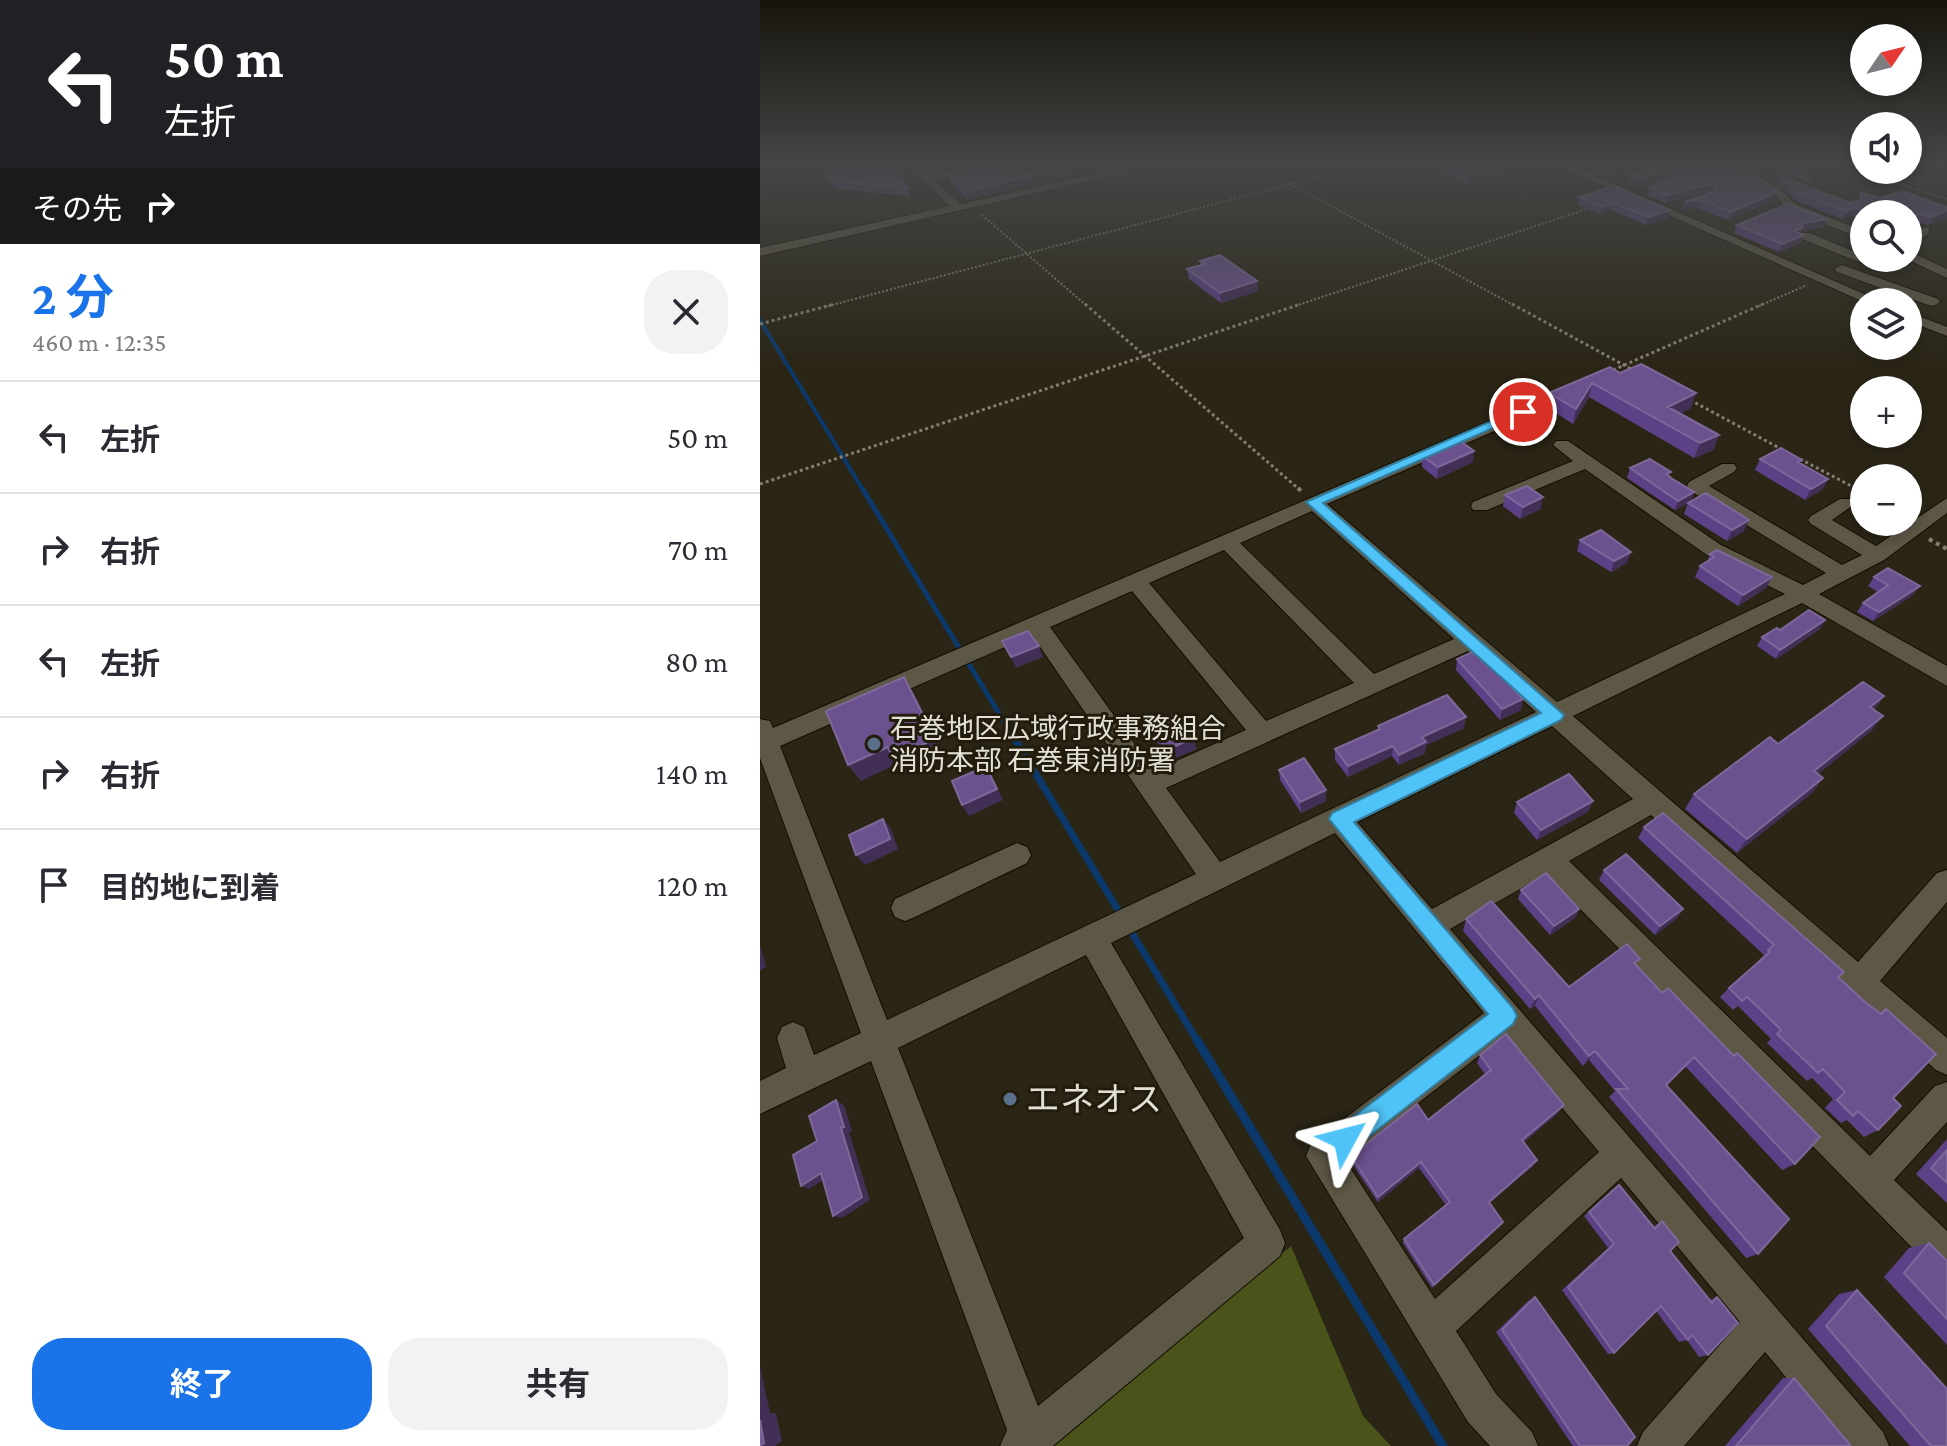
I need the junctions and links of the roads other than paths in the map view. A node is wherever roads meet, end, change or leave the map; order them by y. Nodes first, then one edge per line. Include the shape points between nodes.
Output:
1 (861, 230) edge
2 (1710, 230) edge
3 (1925, 231) dead end
4 (1922, 232) edge
5 (1789, 234) edge
6 (760, 252) edge
7 (1850, 252) edge
8 (1947, 259) edge
9 (1922, 262) edge
10 (1933, 267) junction
11 (1842, 269) dead end
12 (1947, 274) edge
13 (1850, 292) edge
14 (1933, 302) dead end
15 (1922, 322) edge
16 (1947, 332) edge
17 (1523, 412) dead end
18 (1562, 445) dead end
19 (1586, 462) junction
20 (1728, 468) dead end
21 (1850, 501) edge
22 (1313, 502) junction
23 (1947, 504) edge
24 (1480, 506) dead end
25 (1226, 540) junction
26 (1877, 555) junction
27 (1843, 574) junction
28 (1135, 580) junction
29 (1803, 594) junction
30 (1036, 624) junction
31 (1470, 641) junction
32 (1947, 677) edge
33 (1371, 685) junction
34 (1555, 715) junction
35 (1262, 733) junction
36 (762, 737) edge
37 (1149, 784) junction
38 (1653, 801) junction
39 (1339, 819) junction
40 (1017, 855) dead end
41 (1548, 858) junction
42 (1216, 879) junction
43 (1947, 882) edge
44 (905, 908) dead end
45 (1430, 925) junction
46 (1100, 932) junction
47 (1860, 982) junction
48 (1505, 1016) junction
49 (793, 1038) dead end
50 (879, 1042) junction
51 (1947, 1059) edge
52 (805, 1077) junction
53 (760, 1098) edge
54 (1947, 1098) edge
55 (1622, 1154) junction
56 (1871, 1180) junction
57 (1947, 1257) edge
58 (1766, 1322) junction
59 (1431, 1328) junction
60 (1028, 1443) edge
61 (1518, 1446) edge
62 (1657, 1446) edge
63 (1869, 1446) edge

1 - 6 street
2 - 13 street
3 - 4 street
5 - 7 street via 1811,234
8 - 10 street
9 - 10 street
10 - 12 street
11 - 14 street
15 - 16 street
17 - 22 street
18 - 19 street
19 - 24 street
19 - 29 street via 1714,550
20 - 27 street via 1696,486
21 - 26 street via 1818,520
22 - 25 street
22 - 31 street
23 - 26 street
25 - 28 street
25 - 33 street
26 - 27 street
27 - 29 street
28 - 30 street
28 - 35 street
29 - 32 street
29 - 34 street
30 - 36 street
30 - 37 street
31 - 33 street
31 - 34 street
33 - 35 street
34 - 38 street
34 - 39 street
35 - 37 street
36 - 50 street
37 - 42 street
38 - 41 street
38 - 47 street
39 - 42 street
39 - 45 street
40 - 44 street
41 - 45 street
41 - 56 street
42 - 46 street
43 - 47 street
45 - 48 street
46 - 50 street
46 - 60 street via 1267,1243
47 - 51 street
48 - 55 street
48 - 59 street via 1323,1156
49 - 52 street
50 - 52 street
50 - 60 street
52 - 53 street
54 - 56 street
55 - 58 street
55 - 59 street
56 - 57 street
58 - 62 street
58 - 63 street
59 - 61 street via 1482,1408

